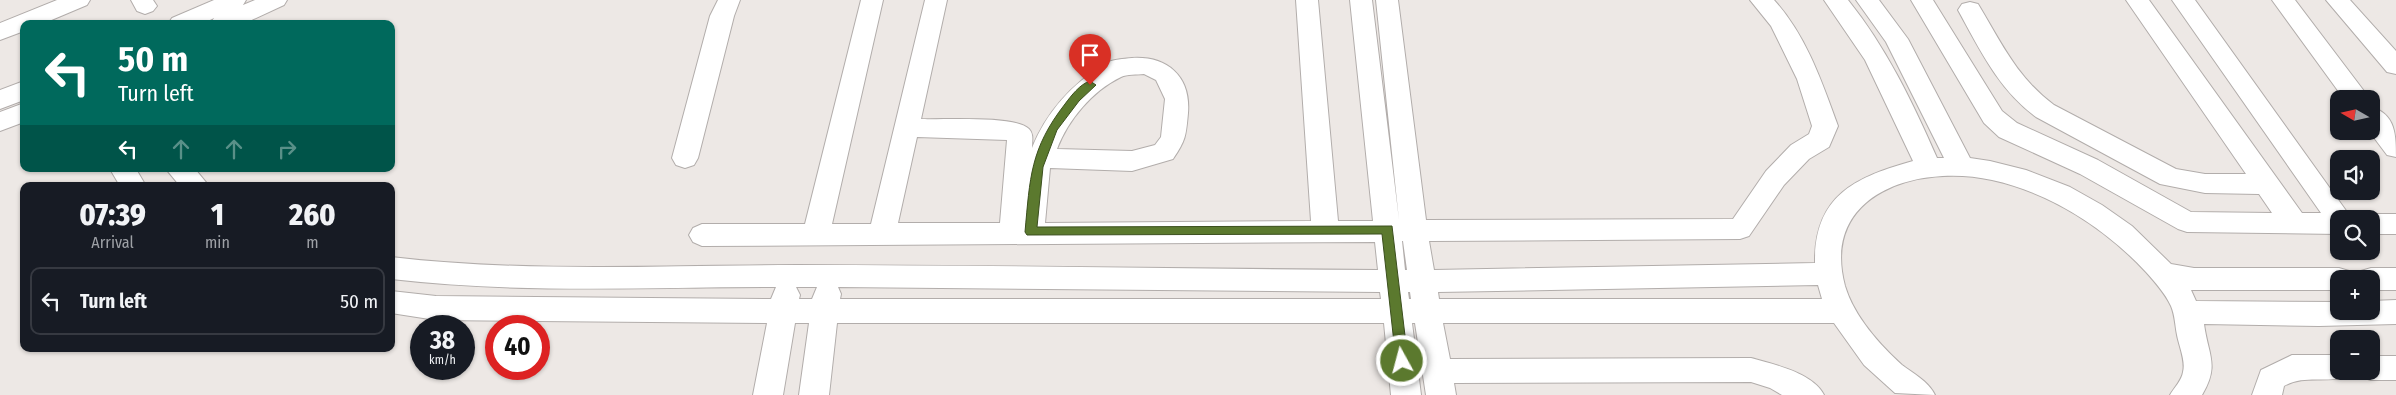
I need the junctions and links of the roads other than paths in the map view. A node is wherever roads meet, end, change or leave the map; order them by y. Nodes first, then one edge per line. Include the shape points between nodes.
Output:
1 (79, 0) edge
2 (235, 0) edge
3 (872, 0) edge
4 (936, 0) edge
5 (1307, 0) edge
6 (1361, 0) edge
7 (1387, 0) edge
8 (1761, 0) edge
9 (1835, 0) edge
10 (1867, 0) edge
11 (1922, 0) edge
12 (2137, 0) edge
13 (2183, 0) edge
14 (2283, 0) edge
15 (2337, 0) edge
16 (2354, 0) edge
17 (273, 1) edge
18 (724, 5) edge
19 (1970, 10) dead end
20 (30, 20) edge
21 (189, 20) edge
22 (231, 20) edge
23 (20, 24) edge
24 (0, 32) edge
25 (2396, 52) edge
26 (2396, 66) edge
27 (2351, 90) edge
28 (20, 92) edge
29 (0, 100) edge
30 (20, 114) edge
31 (0, 122) edge
32 (906, 128) junction
33 (2380, 128) edge
34 (2396, 148) edge
35 (685, 158) dead end
36 (1041, 158) junction
37 (1929, 168) junction
38 (1962, 168) junction
39 (182, 172) edge
40 (192, 182) edge
41 (2267, 184) junction
42 (2333, 210) edge
43 (2294, 223) junction
44 (2330, 224) edge
45 (2380, 224) edge
46 (2396, 224) edge
47 (1388, 229) junction
48 (1414, 229) junction
49 (1325, 230) junction
50 (1022, 232) junction
51 (882, 233) junction
52 (702, 234) dead end
53 (816, 234) junction
54 (395, 269) edge
55 (1829, 274) junction
56 (2165, 274) junction
57 (789, 276) junction
58 (831, 276) junction
59 (2330, 279) edge
60 (2380, 279) edge
61 (2396, 279) edge
62 (1394, 281) junction
63 (1422, 281) junction
64 (395, 303) edge
65 (784, 310) junction
66 (823, 310) junction
67 (1396, 310) junction
68 (1427, 310) junction
69 (1842, 311) junction
70 (2187, 312) junction
71 (2396, 312) edge
72 (2330, 367) edge
73 (2380, 368) edge
74 (2396, 368) edge
75 (1439, 383) edge
76 (768, 395) edge
77 (814, 395) edge
78 (1406, 395) edge
79 (1809, 395) edge
80 (1920, 395) edge
81 (2185, 395) edge
82 (2267, 395) edge

1 - 20 street
2 - 21 street
3 - 53 street
4 - 32 street
5 - 49 street
6 - 47 street
7 - 48 street
8 - 48 street via 1781,22 1810,79 1825,126 1820,140 1800,152 1774,178 1740,229
9 - 37 street via 1871,54
10 - 38 street via 1896,39
11 - 43 street via 1993,117 2008,130 2089,167 2186,222
12 - 41 street
13 - 42 street
14 - 27 street
15 - 26 street
16 - 25 street
17 - 22 street
18 - 35 street
19 - 41 street via 2011,81 2030,102 2045,111 2176,179 2196,184
23 - 24 street
28 - 29 street
30 - 31 street
32 - 50 street via 1010,130 1020,136
32 - 51 street
33 - 34 street
36 - 36 street via 1052,129 1075,98 1090,85 1116,68 1144,66 1166,75 1177,99 1173,138 1164,152 1132,161
36 - 50 street
37 - 38 street
37 - 55 street via 1903,171 1868,185 1843,208 1829,238
38 - 56 street via 1988,170 2035,183 2084,206 2128,237
39 - 40 street
41 - 43 street
43 - 44 street
45 - 46 street
47 - 48 street
47 - 49 street
47 - 62 street
48 - 63 street
49 - 50 street
50 - 51 street
51 - 53 street
52 - 53 street
54 - 57 street via 431,274 535,278
55 - 63 street
55 - 69 street
56 - 59 street via 2194,279
56 - 70 street
57 - 58 street
57 - 65 street
58 - 62 street
58 - 66 street
60 - 61 street
62 - 63 street
62 - 67 street
63 - 68 street
64 - 65 street via 446,309
65 - 66 street
65 - 76 street
66 - 67 street
66 - 77 street
67 - 68 street
67 - 78 street
68 - 69 street
68 - 75 street
69 - 80 street via 1868,350
70 - 71 street
70 - 81 street via 2198,372
72 - 82 street via 2292,367 2271,379
73 - 74 street
75 - 79 street via 1751,370 1778,378

